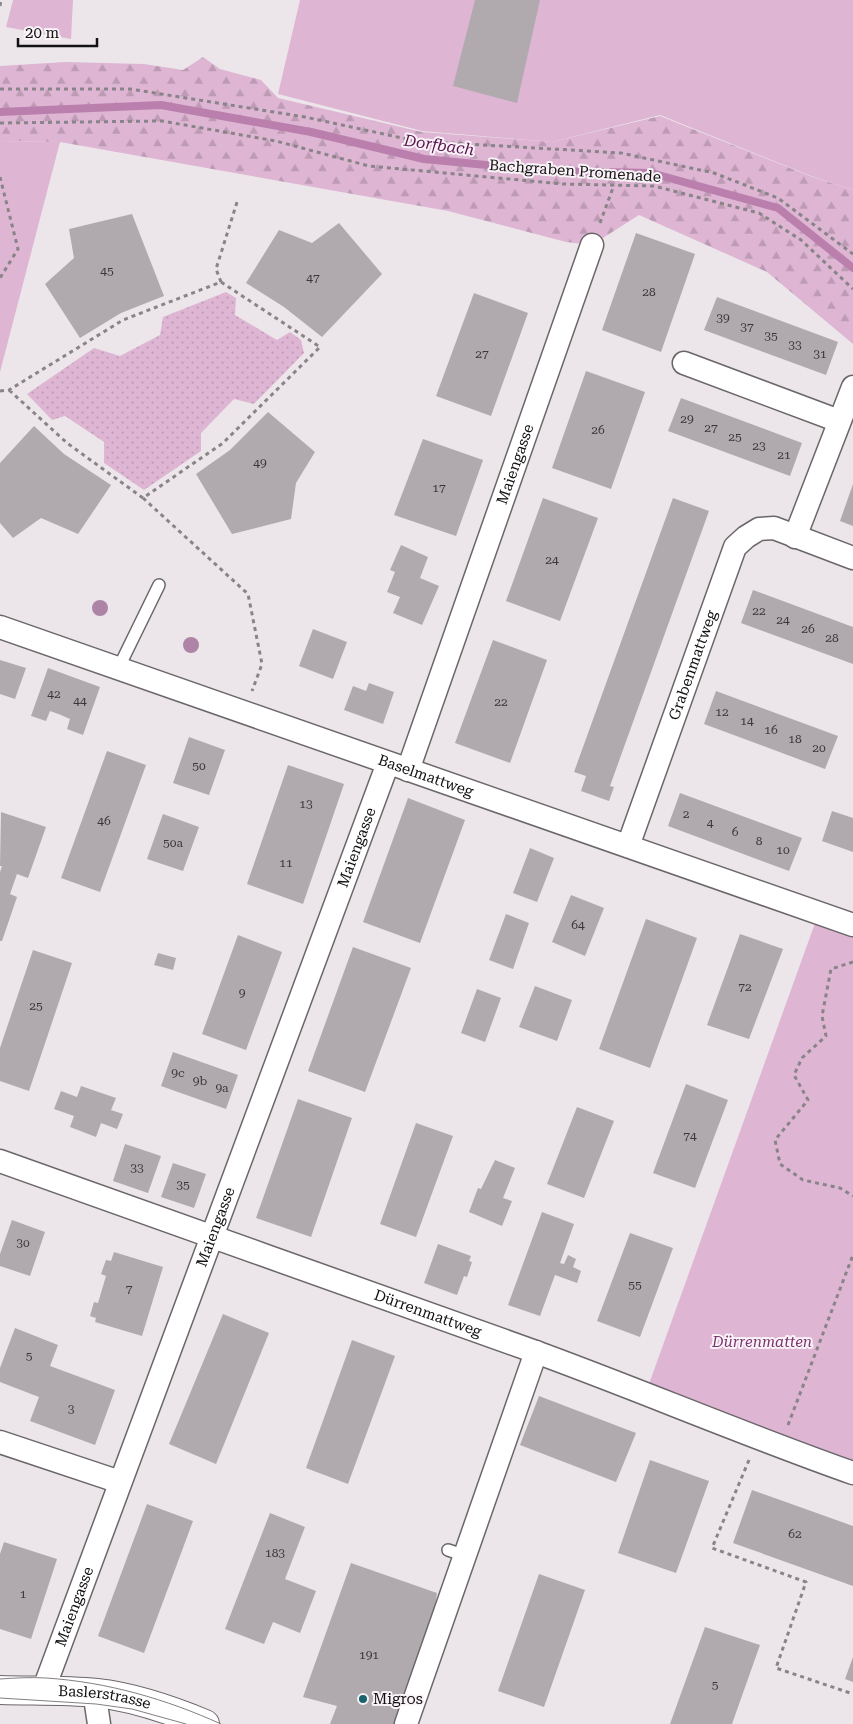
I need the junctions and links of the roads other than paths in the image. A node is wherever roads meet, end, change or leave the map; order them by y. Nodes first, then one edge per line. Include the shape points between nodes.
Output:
1 (592, 245) road end
2 (684, 363) dead end
3 (853, 387) edge
4 (840, 421) junction
5 (796, 537) junction
6 (853, 558) edge
7 (159, 585) dead end
8 (0, 627) edge
9 (118, 669) junction
10 (398, 766) junction
11 (628, 846) junction
12 (853, 925) edge
13 (0, 1161) edge
14 (211, 1237) junction
15 (536, 1352) junction
16 (0, 1442) edge
17 (853, 1473) edge
18 (120, 1482) junction
19 (0, 1690) edge
20 (43, 1691) junction
21 (98, 1694) junction
22 (99, 1724) edge
23 (205, 1724) edge
24 (406, 1724) edge

1 - 10 street, Maiengasse
2 - 4 street
3 - 4 street
4 - 5 street
5 - 6 street, Grabenmattweg
5 - 11 street, Grabenmattweg via 774,528 759,529 735,547
7 - 9 lane
8 - 9 street, Baselmattweg
9 - 10 street, Baselmattweg
10 - 11 street, Baselmattweg
10 - 14 street, Maiengasse
11 - 12 street, Baselmattweg
13 - 14 street, Dürrenmattweg
14 - 15 street, Dürrenmattweg
14 - 18 street, Maiengasse
15 - 17 street, Dürrenmattweg
15 - 24 street via 457,1553
16 - 18 street
18 - 20 street, Maiengasse
19 - 20 main road, Baslerstrasse
20 - 21 main road, Baslerstrasse
21 - 22 street
21 - 23 main road, Baslerstrasse via 133,1700

